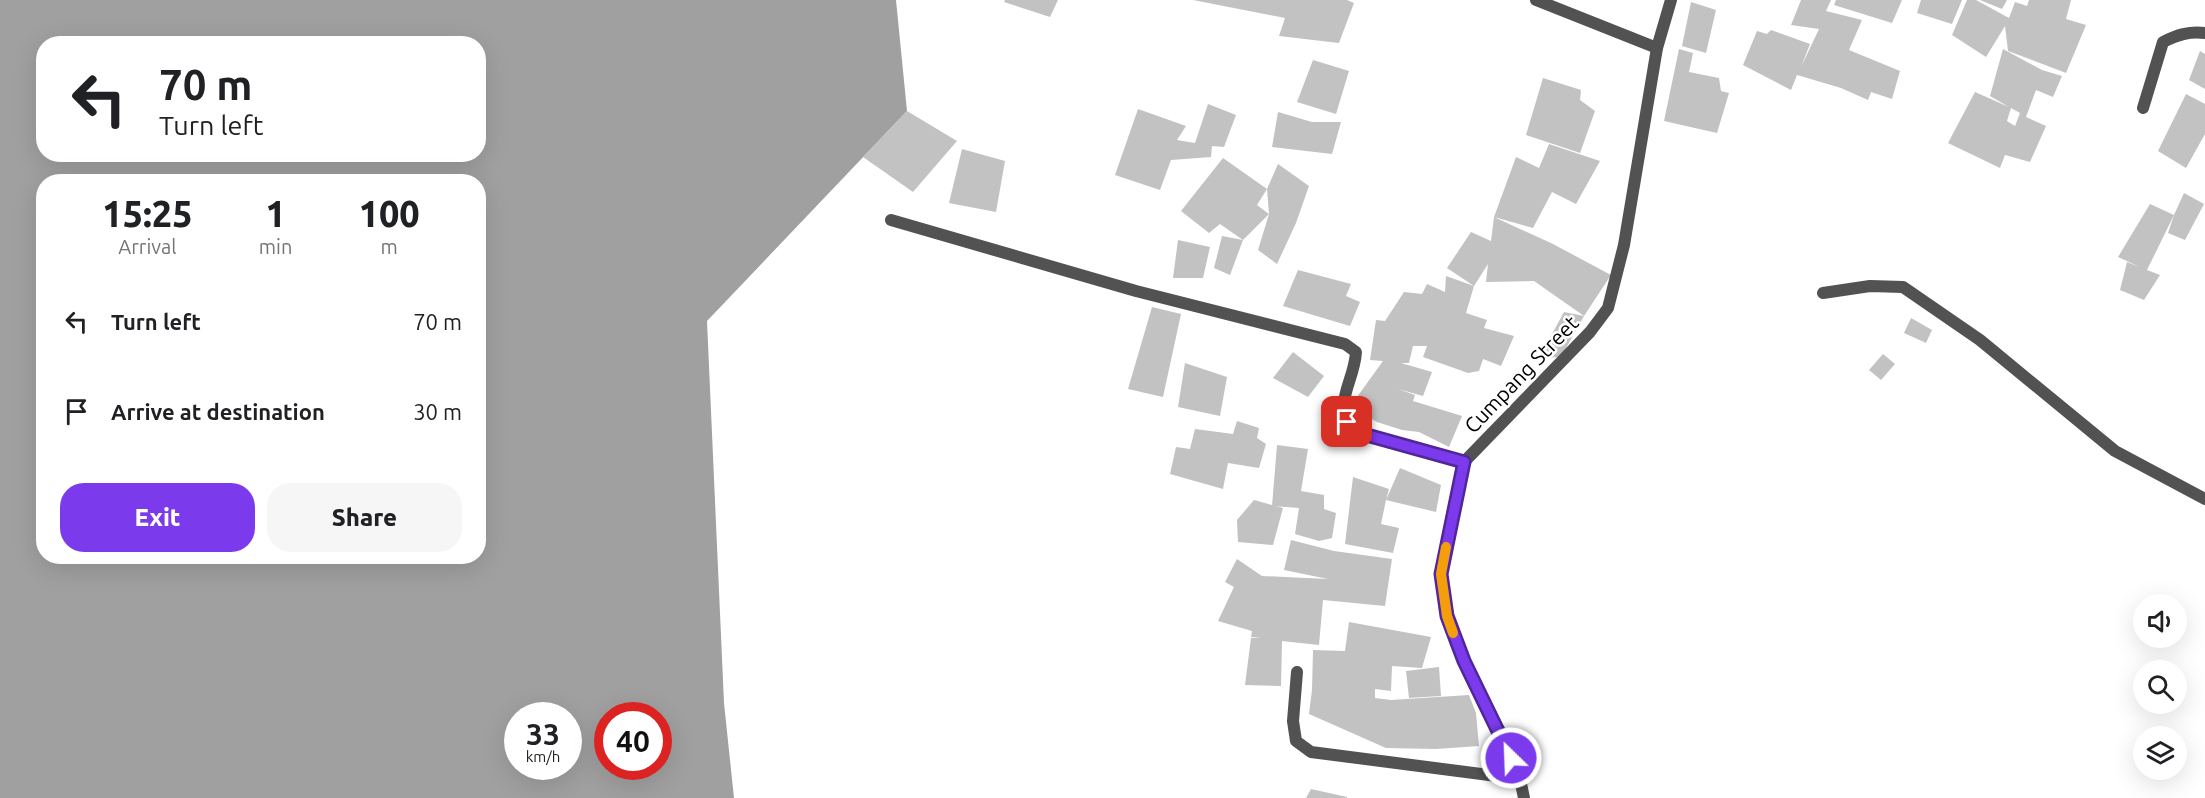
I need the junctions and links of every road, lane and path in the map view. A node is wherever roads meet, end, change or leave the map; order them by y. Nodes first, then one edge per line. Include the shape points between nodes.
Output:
1 (1536, 0) edge
2 (1671, 0) edge
3 (2205, 33) edge
4 (1657, 48) junction
5 (2143, 108) dead end
6 (891, 220) dead end
7 (1822, 293) dead end
8 (1464, 462) junction
9 (2205, 500) edge
10 (1297, 672) dead end
11 (1520, 779) junction
12 (1524, 798) edge

1 - 4 street
2 - 4 street, Cumpang Street
3 - 5 street via 2176,35 2163,42
4 - 8 street, Cumpang Street via 1624,245 1608,308 1590,332
6 - 8 street via 1136,291 1344,344 1356,352 1342,405 1347,422 1356,432
7 - 9 street via 1870,286 1903,287 1980,340 2115,451
8 - 11 street, Cumpang Street via 1441,574 1447,616
10 - 11 street via 1293,721 1296,741 1311,752
11 - 12 street, Cumpang Street

